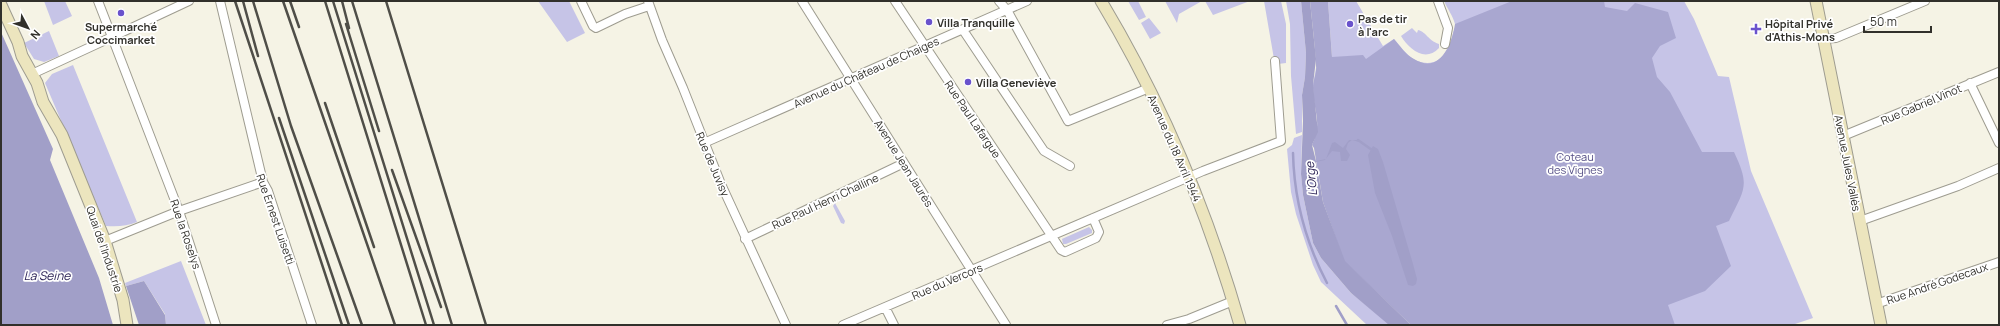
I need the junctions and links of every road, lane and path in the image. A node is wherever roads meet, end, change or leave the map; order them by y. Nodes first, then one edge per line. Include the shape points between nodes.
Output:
1 (98, 1) edge
2 (189, 1) edge
3 (220, 1) edge
4 (581, 1) edge
5 (802, 1) edge
6 (896, 1) edge
7 (999, 1) edge
8 (1027, 1) edge
9 (1101, 1) edge
10 (1438, 1) edge
11 (1816, 1) edge
12 (1924, 1) edge
13 (649, 4) edge
14 (1, 5) edge
15 (1006, 10) junction
16 (963, 30) junction
17 (112, 37) junction
18 (1823, 39) junction
19 (1445, 44) dead end
20 (926, 46) junction
21 (1275, 61) dead end
22 (1999, 72) edge
23 (32, 74) junction
24 (851, 79) junction
25 (1970, 84) junction
26 (1149, 88) junction
27 (1843, 136) junction
28 (704, 143) junction
29 (1999, 143) edge
30 (904, 163) junction
31 (1070, 166) dead end
32 (1999, 168) edge
33 (1191, 177) junction
34 (263, 182) junction
35 (179, 211) junction
36 (1093, 218) junction
37 (1860, 221) junction
38 (1051, 236) junction
39 (746, 239) junction
40 (105, 241) junction
41 (1999, 262) edge
42 (972, 270) junction
43 (1233, 301) junction
44 (1876, 304) junction
45 (885, 307) junction
46 (127, 325) edge
47 (216, 325) edge
48 (312, 325) edge
49 (786, 325) edge
50 (843, 325) edge
51 (894, 325) edge
52 (1006, 325) edge
53 (1167, 325) edge
54 (1240, 325) edge
55 (1881, 325) edge

1 - 17 street, Rue la Roselys
2 - 17 street
3 - 34 street, Rue Ernest Luisetti
4 - 13 street via 596,28
5 - 24 street, Avenue Jean Jaurès
6 - 20 street, Rue Paul Lafargue
7 - 15 street
8 - 15 street, Avenue du Château de Chaiges
9 - 26 main road, Avenue du 18 Avril 1944
10 - 19 street via 1448,28
11 - 18 main road, Avenue Jules Vallès
12 - 18 street via 1836,38
13 - 28 street, Rue de Juvisy
14 - 23 main road, Quai de l'Industrie
15 - 16 street, Avenue du Château de Chaiges
15 - 26 street via 1068,121
16 - 20 street, Avenue du Château de Chaiges
16 - 31 street via 1044,151
17 - 23 street
17 - 35 street, Rue la Roselys
18 - 27 main road, Avenue Jules Vallès
20 - 24 street, Avenue du Château de Chaiges
20 - 38 street, Rue Paul Lafargue
21 - 33 street, Rue du Vercors via 1281,141
22 - 25 street, Rue Gabriel Vinot
23 - 40 main road, Quai de l'Industrie via 43,102 62,135
24 - 28 street, Avenue du Château de Chaiges
24 - 30 street, Avenue Jean Jaurès
25 - 27 street, Rue Gabriel Vinot
25 - 29 street
26 - 33 main road, Avenue du 18 Avril 1944
27 - 37 main road, Avenue Jules Vallès
28 - 39 street, Rue de Juvisy
30 - 39 street, Rue Paul Henri Challine
30 - 42 street, Avenue Jean Jaurès
32 - 37 street via 1958,186
33 - 36 street, Rue du Vercors
33 - 43 main road, Avenue du 18 Avril 1944
34 - 35 street
34 - 48 street, Rue Ernest Luisetti
35 - 40 street
35 - 47 street, Rue la Roselys
36 - 38 street, Rue du Vercors
36 - 38 street via 1098,229 1097,237 1079,246 1064,252
37 - 44 main road, Avenue Jules Vallès
38 - 42 street, Rue du Vercors
39 - 49 street, Rue de Juvisy
40 - 46 main road, Quai de l'Industrie via 121,293
41 - 44 street, Rue André Godecaux
42 - 45 street, Rue du Vercors
42 - 52 street, Avenue Jean Jaurès
43 - 53 street
43 - 54 main road, Avenue du 18 Avril 1944
44 - 55 main road, Avenue Jules Vallès
45 - 50 street, Rue du Vercors
45 - 51 street

